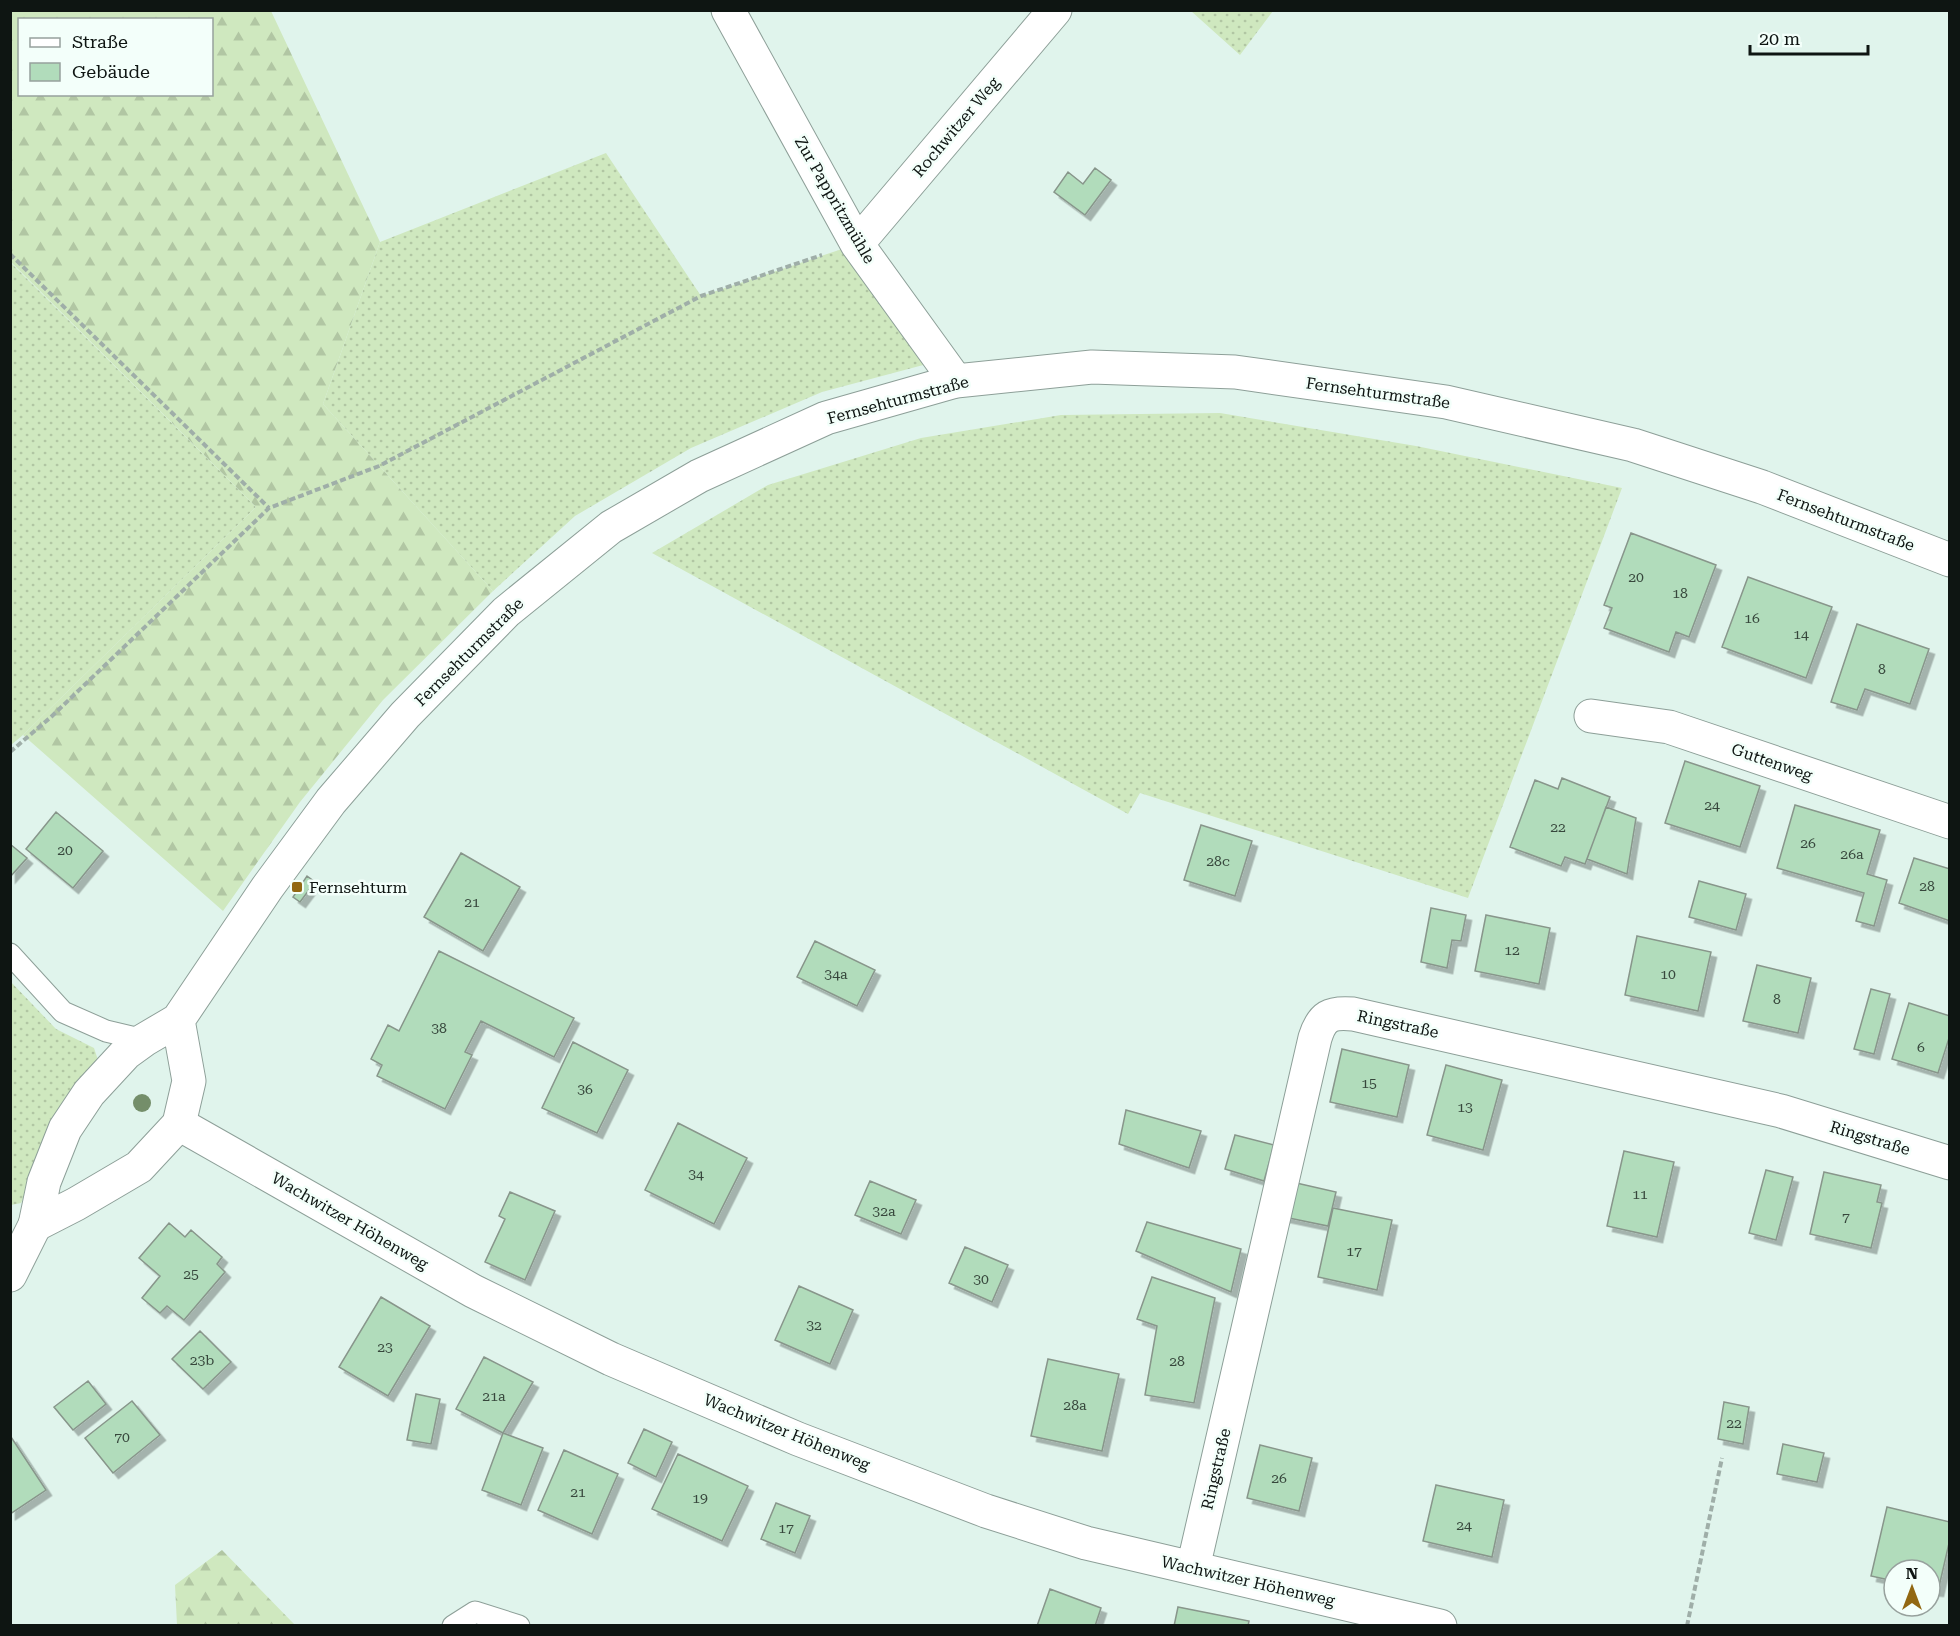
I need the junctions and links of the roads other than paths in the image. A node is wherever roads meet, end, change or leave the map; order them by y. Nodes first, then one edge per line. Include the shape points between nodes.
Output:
1 (728, 10) edge
2 (1055, 10) edge
3 (857, 244) junction
4 (956, 381) junction
5 (1950, 560) edge
6 (1592, 716) dead end
7 (1950, 822) edge
8 (10, 954) edge
9 (178, 1020) junction
10 (144, 1040) junction
11 (179, 1124) junction
12 (1950, 1163) edge
13 (20, 1248) edge
14 (1193, 1568) junction
15 (453, 1626) edge
16 (519, 1626) edge
17 (1440, 1626) edge

1 - 3 street, Zur Pappritzmühle
2 - 3 street, Rochwitzer Weg
3 - 4 street, Zur Pappritzmühle
4 - 5 street, Fernsehturmstraße via 1092,367 1236,372 1446,402 1633,445 1762,488
4 - 9 street, Fernsehturmstraße via 826,418 699,476 611,527 506,612 405,715 332,801 267,888
6 - 7 street, Guttenweg via 1669,727
8 - 10 lane via 63,1012 106,1031
9 - 10 street
9 - 11 street via 189,1081
10 - 13 street via 126,1053 89,1093 66,1129
11 - 13 street via 139,1167 76,1204
11 - 14 street, Wachwitzer Höhenweg via 473,1291 611,1359 798,1439 986,1511 1086,1543
12 - 14 street, Ringstraße via 1781,1111 1353,1014 1327,1017 1315,1038
14 - 17 street, Wachwitzer Höhenweg
15 - 16 lane via 475,1612

